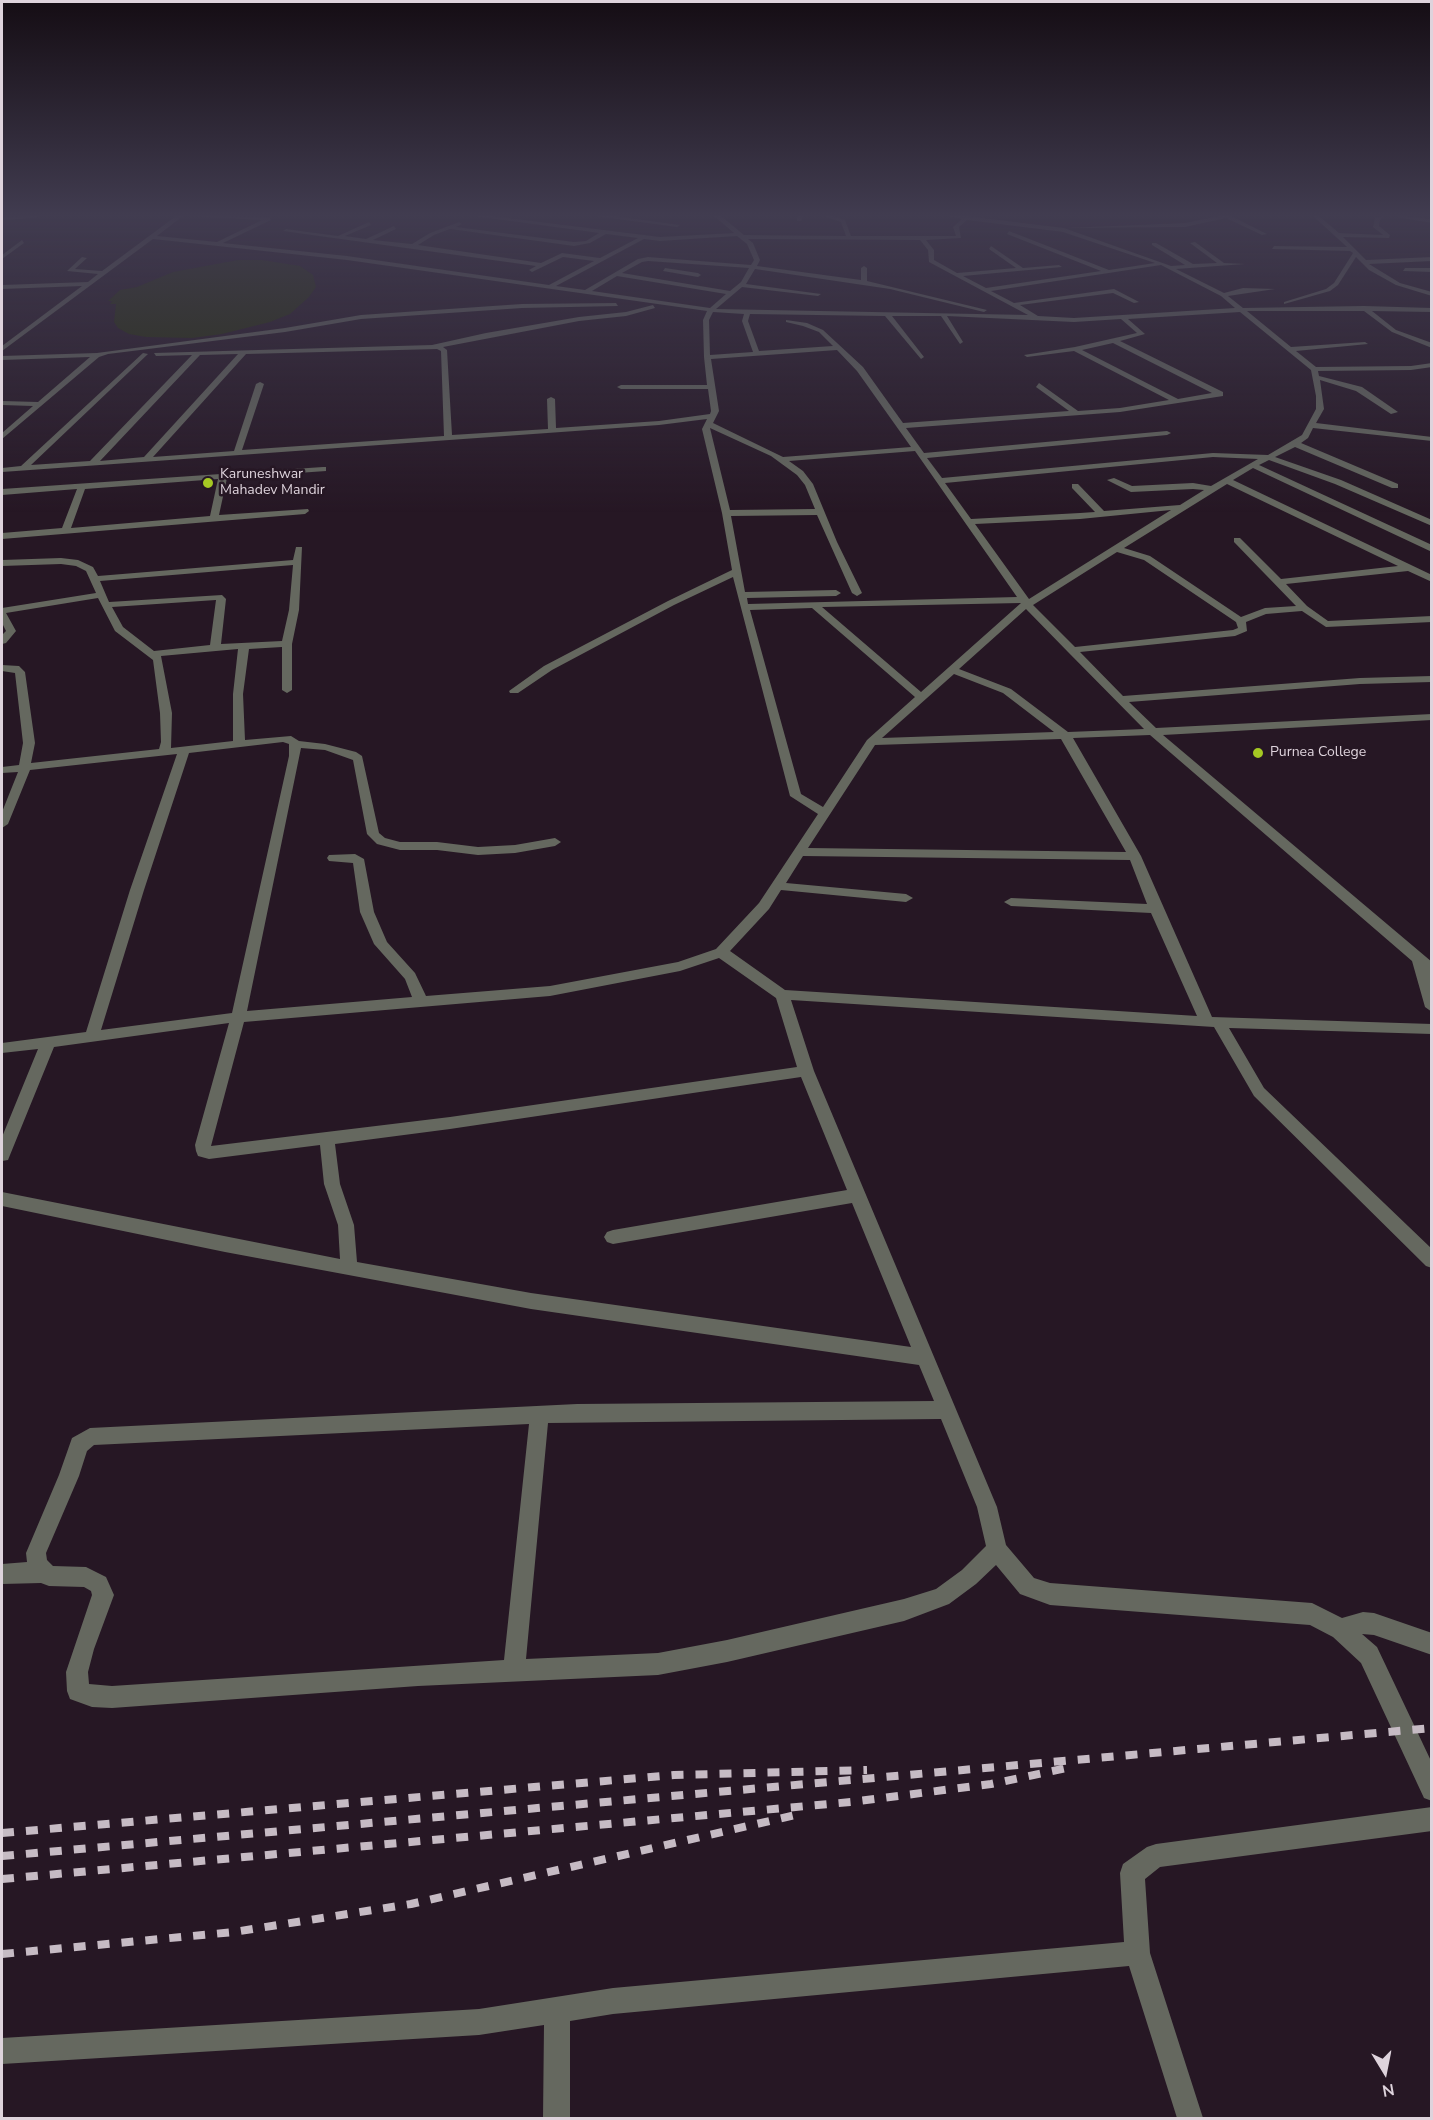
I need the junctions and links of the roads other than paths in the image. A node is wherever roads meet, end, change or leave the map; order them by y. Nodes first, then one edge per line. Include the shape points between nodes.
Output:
1 (743, 314) edge
2 (48, 315) edge
3 (394, 315) edge
4 (617, 315) edge
5 (706, 315) edge
6 (749, 315) edge
7 (888, 315) edge
8 (939, 315) edge
9 (943, 315) junction
10 (995, 315) joint
11 (1033, 315) edge
12 (1139, 315) edge
13 (1247, 315) edge
14 (1373, 315) edge
15 (1121, 316) junction
16 (1038, 318) junction
17 (1115, 341) junction
18 (960, 342) dead end
19 (1365, 344) dead end
20 (1431, 346) edge
21 (433, 347) junction
22 (839, 348) junction
23 (2, 349) edge
24 (1075, 349) junction
25 (1290, 349) junction
26 (244, 352) junction
27 (198, 353) junction
28 (145, 354) junction
29 (757, 354) junction
30 (97, 355) junction
31 (1027, 355) dead end
32 (707, 357) junction
33 (921, 357) dead end
34 (2, 358) edge
35 (1431, 365) edge
36 (1411, 368) junction
37 (1315, 373) junction
38 (1431, 376) edge
39 (260, 384) dead end
40 (1039, 385) dead end
41 (621, 387) dead end
42 (713, 387) junction
43 (551, 399) dead end
44 (1177, 401) junction
45 (2, 404) edge
46 (39, 404) junction
47 (1394, 411) dead end
48 (1075, 412) junction
49 (683, 420) junction
50 (709, 423) junction
51 (1310, 425) junction
52 (899, 426) junction
53 (552, 429) junction
54 (1167, 433) dead end
55 (2, 436) edge
56 (448, 436) junction
57 (1431, 439) edge
58 (1295, 444) junction
59 (238, 451) junction
60 (918, 453) junction
61 (1268, 457) junction
62 (147, 459) junction
63 (782, 459) junction
64 (93, 463) junction
65 (1253, 465) junction
66 (24, 468) junction
67 (323, 469) dead end
68 (2, 470) edge
69 (223, 476) junction
70 (1111, 480) dead end
71 (938, 481) junction
72 (1228, 481) junction
73 (82, 486) junction
74 (1075, 486) dead end
75 (1395, 486) dead end
76 (1214, 489) junction
77 (2, 492) edge
78 (1182, 507) junction
79 (305, 511) dead end
80 (820, 512) junction
81 (726, 513) junction
82 (1101, 513) junction
83 (214, 518) junction
84 (969, 522) junction
85 (1431, 523) edge
86 (65, 531) junction
87 (2, 536) edge
88 (1237, 540) dead end
89 (1115, 548) junction
90 (299, 549) dead end
91 (1431, 549) edge
92 (298, 562) junction
93 (2, 563) edge
94 (1408, 568) junction
95 (736, 572) junction
96 (94, 579) junction
97 (1431, 579) edge
98 (1279, 582) junction
99 (974, 591) dead end
100 (857, 593) junction
101 (741, 595) junction
102 (103, 600) junction
103 (1025, 602) junction
104 (816, 605) junction
105 (744, 606) junction
106 (1304, 608) junction
107 (2, 613) edge
108 (1431, 619) edge
109 (1241, 621) junction
110 (2, 641) edge
111 (287, 644) junction
112 (244, 646) junction
113 (215, 648) junction
114 (1072, 650) junction
115 (154, 654) junction
116 (2, 668) edge
117 (952, 670) junction
118 (1431, 679) edge
119 (287, 690) dead end
120 (514, 691) dead end
121 (921, 697) junction
122 (1120, 699) junction
123 (1431, 717) edge
124 (1153, 732) junction
125 (1065, 735) junction
126 (871, 742) junction
127 (239, 744) junction
128 (295, 744) junction
129 (184, 750) junction
130 (164, 752) junction
131 (25, 768) junction
132 (2, 770) edge
133 (825, 813) junction
134 (2, 824) edge
135 (555, 842) dead end
136 (800, 852) junction
137 (1135, 856) junction
138 (333, 858) dead end
139 (778, 885) junction
140 (906, 897) dead end
141 (1011, 902) dead end
142 (1156, 909) junction
143 (721, 952) junction
144 (1419, 960) junction
145 (1431, 970) edge
146 (782, 995) junction
147 (420, 1002) junction
148 (1431, 1007) edge
149 (238, 1017) junction
150 (1213, 1022) junction
151 (1431, 1029) edge
152 (92, 1036) junction
153 (48, 1042) junction
154 (2, 1048) edge
155 (806, 1071) junction
156 (327, 1139) junction
157 (2, 1155) edge
158 (857, 1195) junction
159 (2, 1200) edge
160 (613, 1237) dead end
161 (1431, 1261) edge
162 (349, 1268) junction
163 (923, 1357) junction
164 (948, 1410) junction
165 (540, 1415) junction
166 (997, 1550) junction
167 (45, 1572) junction
168 (2, 1574) edge
169 (1341, 1629) junction
170 (1431, 1644) edge
171 (514, 1671) junction
172 (1431, 1790) edge
173 (1431, 1819) edge
174 (1137, 1953) junction
175 (557, 2010) junction
176 (2, 2051) edge
177 (557, 2118) edge
178 (1190, 2118) edge

1 - 29 street
2 - 23 street
3 - 30 street
4 - 21 street
5 - 32 street
6 - 22 street via 806,324 821,331
7 - 33 street
8 - 9 street
9 - 10 street
9 - 18 street
10 - 16 street
11 - 16 street
12 - 15 street
13 - 25 street
14 - 20 street via 1394,331
15 - 16 street
15 - 17 street via 1143,333
17 - 24 street
17 - 44 street via 1220,394
19 - 25 street
21 - 26 street
21 - 56 street via 444,350
22 - 29 street
22 - 52 street via 860,369
24 - 31 street
24 - 44 street
25 - 37 street
26 - 27 street
26 - 62 street
27 - 28 street
27 - 64 street
28 - 30 street
28 - 66 street
29 - 32 street
30 - 34 street
30 - 46 street
32 - 42 street
35 - 36 street
36 - 37 street
36 - 38 street
37 - 47 street via 1359,389
37 - 51 street via 1320,409
39 - 59 street
40 - 48 street
41 - 42 street
42 - 50 street via 715,411
43 - 53 street
44 - 48 street
45 - 46 street
46 - 55 street
48 - 52 street
49 - 50 street
49 - 50 street
49 - 53 street
50 - 63 street
50 - 81 street
51 - 57 street
51 - 58 street
52 - 60 street
53 - 56 street
54 - 60 street
56 - 59 street
58 - 61 street
58 - 75 street
59 - 62 street
60 - 63 street
60 - 71 street
61 - 65 street
61 - 71 street via 1213,455
61 - 85 street via 1338,482
62 - 64 street
63 - 80 street via 809,484
64 - 66 street
65 - 72 street
65 - 91 street
66 - 68 street
67 - 69 street
69 - 73 street
69 - 83 street
70 - 76 street via 1131,489
71 - 84 street
72 - 76 street
72 - 94 street
73 - 77 street
73 - 86 street
74 - 82 street
76 - 78 street
78 - 82 street
78 - 89 street
79 - 83 street
80 - 81 street
80 - 100 street
81 - 95 street
82 - 84 street
83 - 86 street
84 - 103 street
86 - 87 street
88 - 98 street
89 - 103 street
89 - 109 street via 1148,558
90 - 92 street
92 - 96 street
92 - 111 street
93 - 96 street via 78,563 90,569
94 - 97 street
94 - 98 street
95 - 101 street
95 - 120 street via 548,668
96 - 102 street
98 - 106 street
99 - 100 street
100 - 101 street
101 - 105 street
102 - 107 street
102 - 113 street via 219,597
102 - 115 street via 119,628
103 - 104 street
103 - 114 street
103 - 117 street
104 - 105 street
104 - 121 street
105 - 133 street via 796,796
106 - 108 street via 1321,621 1333,624
106 - 109 street via 1265,611
107 - 110 street via 11,631
109 - 114 street via 1243,630 1235,633
111 - 112 street
111 - 119 street
112 - 113 street
112 - 127 street via 238,694
113 - 115 street
114 - 122 street
115 - 130 street via 160,667 166,713
116 - 131 street via 15,668 22,678 29,743
117 - 121 street
117 - 125 street via 1007,691
118 - 122 street
121 - 126 street
122 - 124 street
123 - 124 street
124 - 125 street
124 - 144 street
125 - 126 street
125 - 137 street
126 - 133 street
127 - 128 street via 284,739
127 - 129 street
128 - 135 street via 325,747 358,758 373,834 381,841 400,846 478,851
128 - 149 street
129 - 130 street
129 - 152 street
130 - 131 street
131 - 132 street
131 - 134 street
133 - 136 street
136 - 137 street
136 - 139 street
137 - 142 street
138 - 147 street via 354,858 359,862 371,923 381,944 410,976
139 - 140 street
139 - 143 street via 765,906
141 - 142 street
142 - 150 street
143 - 146 street
143 - 147 street via 680,966 550,991
144 - 145 street
144 - 148 street
146 - 150 street
146 - 155 street
147 - 149 street
149 - 152 street
149 - 156 street via 202,1145 204,1151 225,1153
150 - 151 street
150 - 161 street via 1259,1092
152 - 153 street
153 - 154 street
153 - 157 street
155 - 156 street
155 - 158 street
156 - 162 street via 332,1184 346,1225
158 - 160 street
158 - 163 street
159 - 162 street
162 - 163 street via 531,1301
163 - 164 street
164 - 165 street
164 - 166 street via 987,1507
165 - 167 street via 90,1437 79,1444 36,1553 38,1565
165 - 171 street
166 - 169 street via 1027,1587 1050,1594 1312,1614
166 - 171 street via 942,1597 904,1610 658,1664
167 - 168 street
167 - 171 street via 49,1576 86,1578 99,1584 103,1595 77,1672 78,1691 92,1696
169 - 170 street via 1374,1624
169 - 172 street via 1369,1655
173 - 174 street via 1156,1856 1132,1873
174 - 175 street via 614,2001
174 - 178 street
175 - 176 street via 479,2022
175 - 177 street

